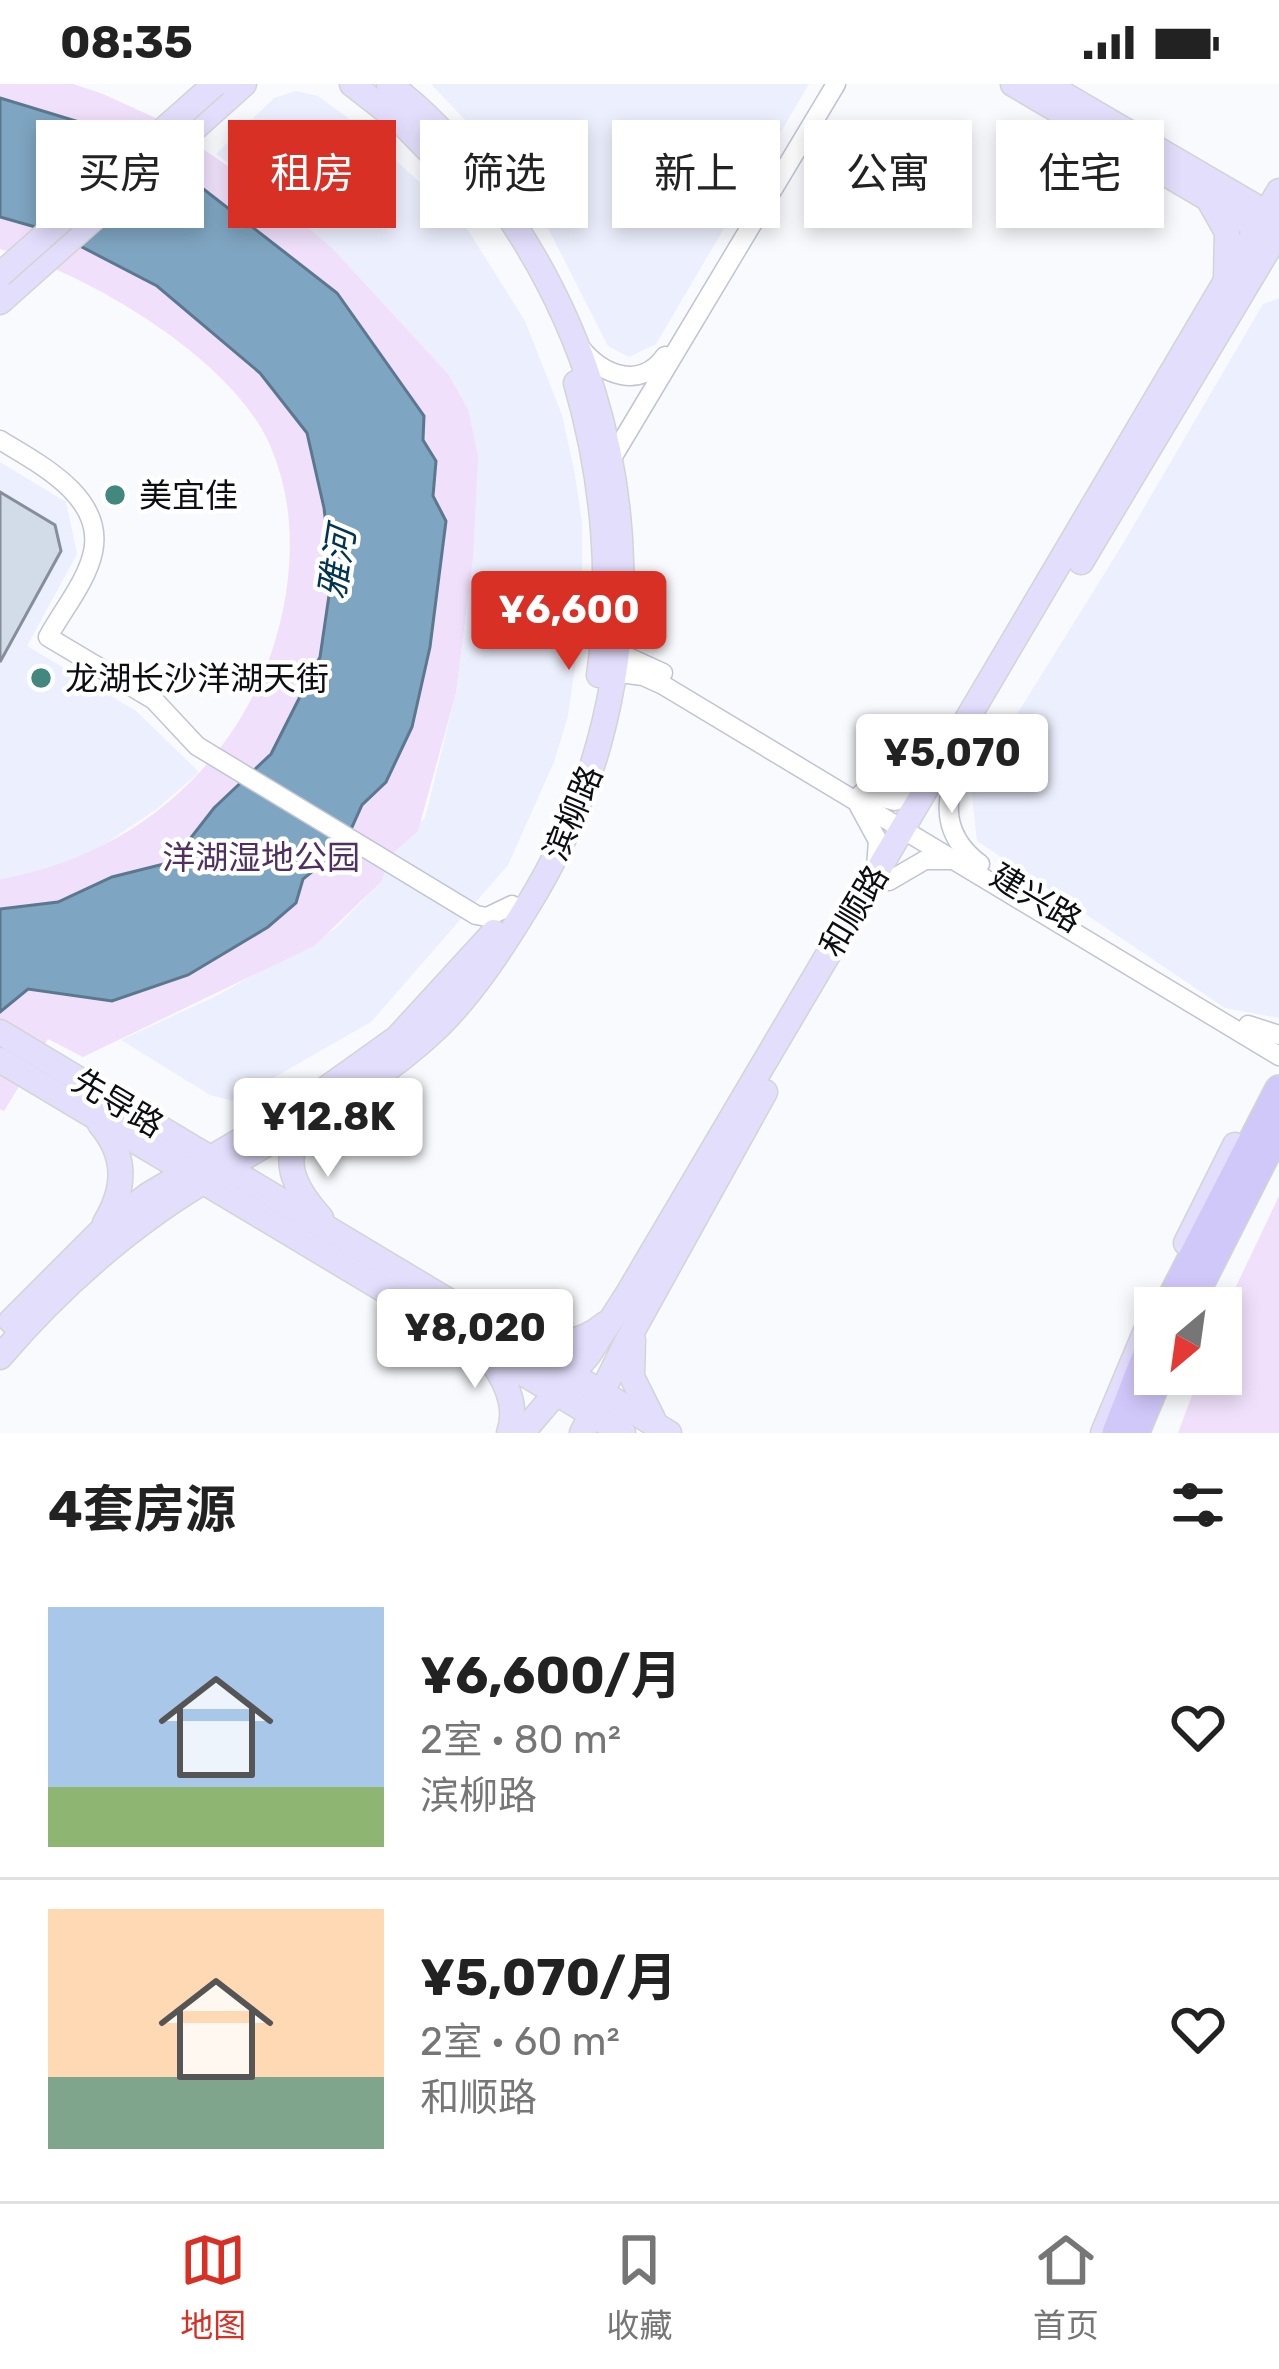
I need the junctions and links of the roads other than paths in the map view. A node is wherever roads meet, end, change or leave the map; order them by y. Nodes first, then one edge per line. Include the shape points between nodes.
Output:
1 (215, 84) edge
2 (244, 84) edge
3 (352, 84) edge
4 (389, 84) edge
5 (832, 84) edge
6 (1013, 84) edge
7 (1046, 84) edge
8 (1279, 177) edge
9 (1206, 187) junction
10 (1274, 223) edge
11 (1279, 271) edge
12 (0, 275) edge
13 (1231, 293) junction
14 (0, 302) edge
15 (579, 347) junction
16 (0, 444) edge
17 (612, 458) junction
18 (622, 623) junction
19 (609, 663) junction
20 (656, 675) junction
21 (606, 721) junction
22 (947, 776) junction
23 (854, 794) junction
24 (913, 830) junction
25 (956, 862) junction
26 (980, 864) junction
27 (882, 879) junction
28 (478, 927) junction
29 (0, 1032) edge
30 (1253, 1034) junction
31 (1279, 1039) edge
32 (1279, 1056) edge
33 (0, 1060) edge
34 (31, 1065) junction
35 (1276, 1082) edge
36 (90, 1114) junction
37 (312, 1120) junction
38 (152, 1123) junction
39 (1279, 1129) edge
40 (251, 1132) junction
41 (1279, 1138) edge
42 (207, 1170) junction
43 (162, 1209) junction
44 (253, 1212) junction
45 (340, 1236) junction
46 (94, 1238) junction
47 (1165, 1287) edge
48 (1176, 1287) edge
49 (1201, 1287) edge
50 (1202, 1287) edge
51 (626, 1320) junction
52 (0, 1334) edge
53 (482, 1335) junction
54 (0, 1358) edge
55 (1134, 1359) edge
56 (564, 1384) junction
57 (1134, 1387) edge
58 (1153, 1395) edge
59 (592, 1413) edge
60 (666, 1431) edge
61 (508, 1433) edge
62 (522, 1433) edge
63 (622, 1433) edge
64 (1103, 1433) edge
65 (1116, 1433) edge
66 (1138, 1433) edge

1 - 12 main road, bridge
2 - 14 main road
3 - 19 main road, 滨柳路 via 488,211 557,331 596,470
4 - 15 main road, 滨柳路 via 434,122 503,207
5 - 15 street via 655,369 635,377 607,372
5 - 17 street
6 - 9 main road
7 - 9 main road
8 - 9 main road via 1252,190
9 - 10 main road
9 - 13 main road via 1227,232
10 - 13 main road, 和顺路
11 - 13 main road
13 - 22 main road, 和顺路
15 - 17 main road, 滨柳路
16 - 28 street via 62,478 92,530 94,549 48,637 148,696 196,746
17 - 18 main road, 滨柳路
18 - 19 main road, 滨柳路
18 - 20 street via 628,644
19 - 20 street
19 - 21 main road, 滨柳路
19 - 28 main road, 滨柳路 via 566,800 512,905
20 - 21 street via 622,692
20 - 23 street, 建兴路
21 - 37 main road, 滨柳路 via 572,825 489,967 419,1045
22 - 23 street via 907,799
22 - 24 main road, 和顺路
22 - 26 street via 950,823
23 - 24 street, 建兴路
23 - 27 street via 875,830
24 - 25 street
24 - 26 street, 建兴路
24 - 27 main road, 和顺路
25 - 27 street via 925,860
25 - 30 street
26 - 30 street, 建兴路
27 - 51 main road, 和顺路
28 - 40 main road, 滨柳路 via 397,1038
29 - 34 main road, 先导路
30 - 31 street, 建兴路
30 - 32 street
30 - 35 street
33 - 34 main road, 先导路
34 - 36 main road, 先导路
34 - 38 main road, 先导路
35 - 47 main road
35 - 48 highway
36 - 42 main road, 先导路
36 - 46 main road via 114,1146 123,1180
37 - 42 main road, 滨柳路
37 - 45 main road via 293,1142 290,1169 306,1201
38 - 40 main road via 206,1142
38 - 42 main road, 先导路
39 - 49 highway
40 - 42 main road, 滨柳路
41 - 50 main road
42 - 43 main road, 滨柳路
42 - 44 main road, 先导路
42 - 45 main road, 先导路
42 - 46 main road, 滨柳路
43 - 44 main road via 204,1197
43 - 54 main road, 滨柳路
44 - 53 main road, 先导路
45 - 53 main road, 先导路
46 - 52 main road, 滨柳路
51 - 53 main road via 568,1343
51 - 56 main road, 和顺路
51 - 59 main road, 和顺路
51 - 60 main road via 632,1377 646,1411
53 - 56 main road, 先导路
53 - 61 main road via 506,1385 514,1420
55 - 64 main road
56 - 59 main road, 先导路
56 - 62 main road, 和顺路
57 - 65 highway
58 - 66 highway
59 - 60 main road, 先导路
59 - 63 main road, 先导路

